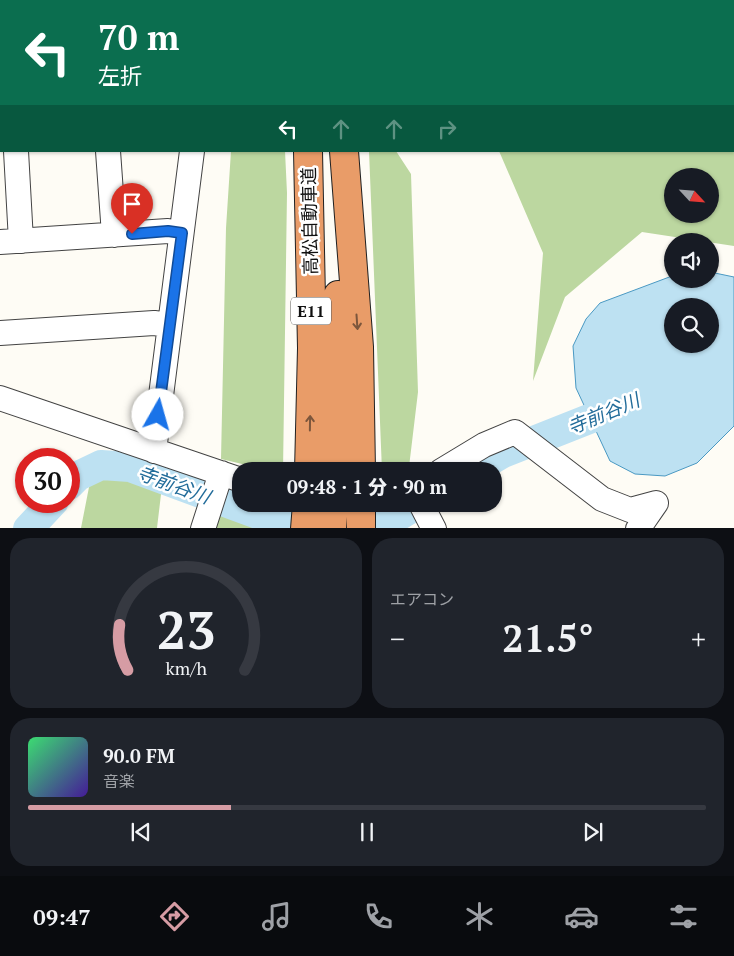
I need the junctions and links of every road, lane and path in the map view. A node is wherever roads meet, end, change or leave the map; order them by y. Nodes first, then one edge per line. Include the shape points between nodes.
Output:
1 (16, 152) edge
2 (108, 152) edge
3 (192, 152) edge
4 (308, 152) edge
5 (338, 152) edge
6 (344, 152) edge
7 (182, 233) junction
8 (114, 235) junction
9 (11, 241) edge
10 (170, 325) junction
11 (0, 333) edge
12 (0, 398) edge
13 (154, 451) junction
14 (309, 462) edge
15 (335, 462) edge
16 (361, 462) edge
17 (455, 462) edge
18 (222, 486) edge
19 (306, 512) edge
20 (333, 512) edge
21 (361, 512) edge
22 (425, 512) edge
23 (203, 528) edge
24 (305, 528) edge
25 (332, 528) edge
26 (361, 528) edge
27 (434, 528) edge
28 (638, 528) edge

1 - 9 street
2 - 8 street
3 - 7 street
14 -> 4 highway, 高松自動車道 / E11 via 312,348
5 - 15 highway, 高松自動車道 / E11
6 -> 16 highway via 359,347
7 - 8 street
7 - 10 street
8 - 9 street
10 - 11 street via 154,323
10 - 13 street
12 - 13 street
13 - 18 street
17 - 28 street via 514,432 602,499 630,510 656,503
18 - 23 street
19 - 24 highway
20 - 25 highway
21 - 26 highway
22 - 27 street

